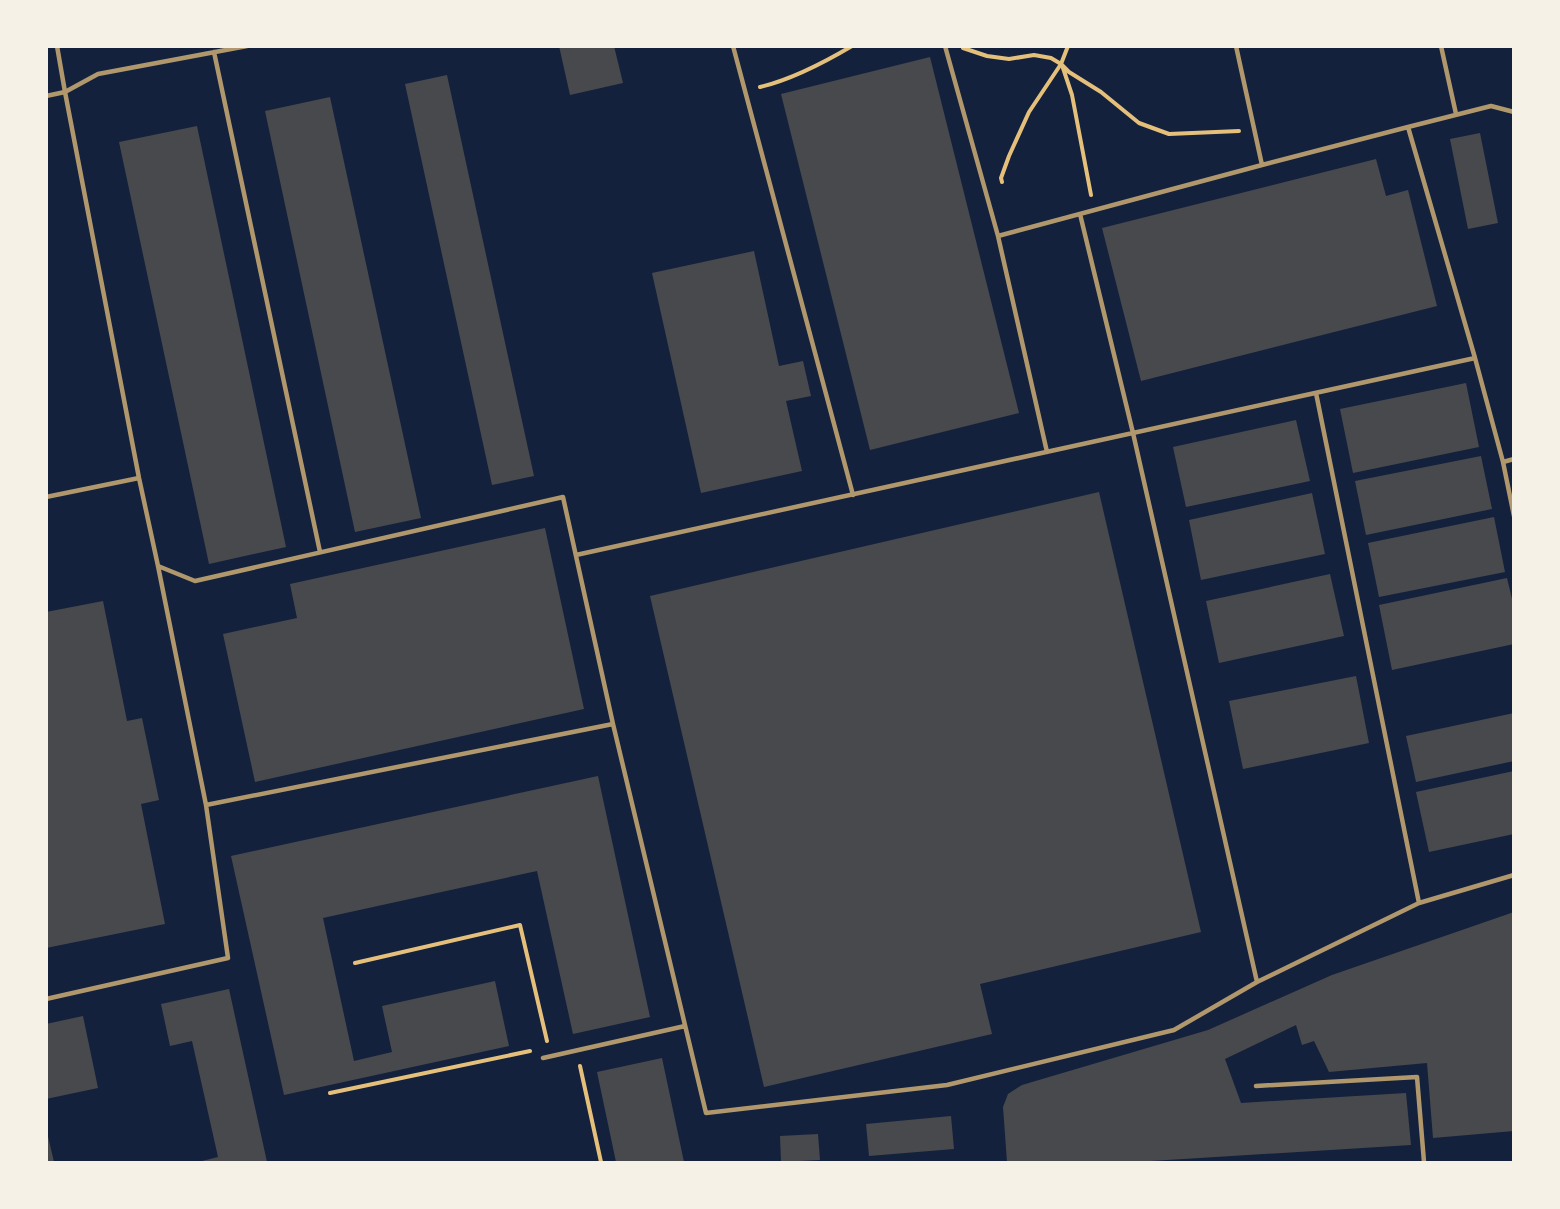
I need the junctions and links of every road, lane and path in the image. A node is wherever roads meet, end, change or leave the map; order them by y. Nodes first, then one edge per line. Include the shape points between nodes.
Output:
1 (57, 46) edge
2 (247, 46) edge
3 (733, 46) edge
4 (852, 46) edge
5 (945, 46) edge
6 (960, 46) edge
7 (1068, 46) edge
8 (1236, 46) edge
9 (1441, 46) edge
10 (214, 52) junction
11 (1061, 64) junction
12 (745, 90) junction
13 (65, 92) junction
14 (46, 96) edge
15 (1514, 112) edge
16 (1456, 114) junction
17 (1408, 127) junction
18 (1255, 130) junction
19 (1262, 165) junction
20 (1002, 189) dead end
21 (1094, 210) junction
22 (1080, 214) junction
23 (998, 236) junction
24 (1475, 358) junction
25 (1316, 393) junction
26 (1133, 433) junction
27 (1047, 452) junction
28 (1514, 459) edge
29 (1503, 462) junction
30 (139, 478) junction
31 (853, 495) junction
32 (46, 497) edge
33 (1514, 516) edge
34 (320, 552) junction
35 (576, 555) junction
36 (158, 566) junction
37 (613, 724) junction
38 (206, 805) junction
39 (1514, 875) edge
40 (1419, 903) junction
41 (355, 963) dead end
42 (1257, 982) junction
43 (46, 999) edge
44 (685, 1026) junction
45 (548, 1047) junction
46 (576, 1051) junction
47 (550, 1057) junction
48 (543, 1058) dead end
49 (1256, 1086) dead end
50 (330, 1093) dead end
51 (602, 1162) edge
52 (1424, 1162) edge

1 - 13 lane
2 - 10 lane
3 - 12 lane
4 - 12 path via 771,84
5 - 23 lane
6 - 11 path via 987,56 1009,59 1034,55
7 - 11 path
8 - 18 lane
9 - 16 lane
10 - 13 lane via 98,74
10 - 34 lane
11 - 18 path via 1139,123 1169,134
11 - 20 path via 1029,112 1001,178
11 - 21 path via 1072,95
12 - 31 lane
13 - 14 lane
13 - 30 lane
15 - 16 lane via 1491,106
16 - 17 lane
17 - 19 lane
17 - 24 lane
18 - 19 lane
19 - 21 lane
21 - 22 lane
22 - 23 lane
22 - 26 lane
23 - 27 lane
24 - 25 lane
24 - 29 lane
25 - 26 lane
25 - 40 lane
26 - 27 lane
26 - 42 lane
27 - 31 lane
28 - 29 lane
29 - 33 lane
30 - 32 lane
30 - 36 lane
31 - 35 lane
34 - 35 lane via 563,497
34 - 36 lane via 195,581
35 - 37 lane
36 - 38 lane
37 - 38 lane
37 - 44 lane
38 - 43 lane via 228,958
39 - 40 lane
40 - 42 lane
41 - 45 path via 520,925
42 - 44 lane via 1174,1030 947,1085 706,1113
44 - 46 lane
45 - 47 path
45 - 50 path
46 - 47 lane
46 - 51 path
47 - 48 lane
49 - 52 lane via 1417,1077

